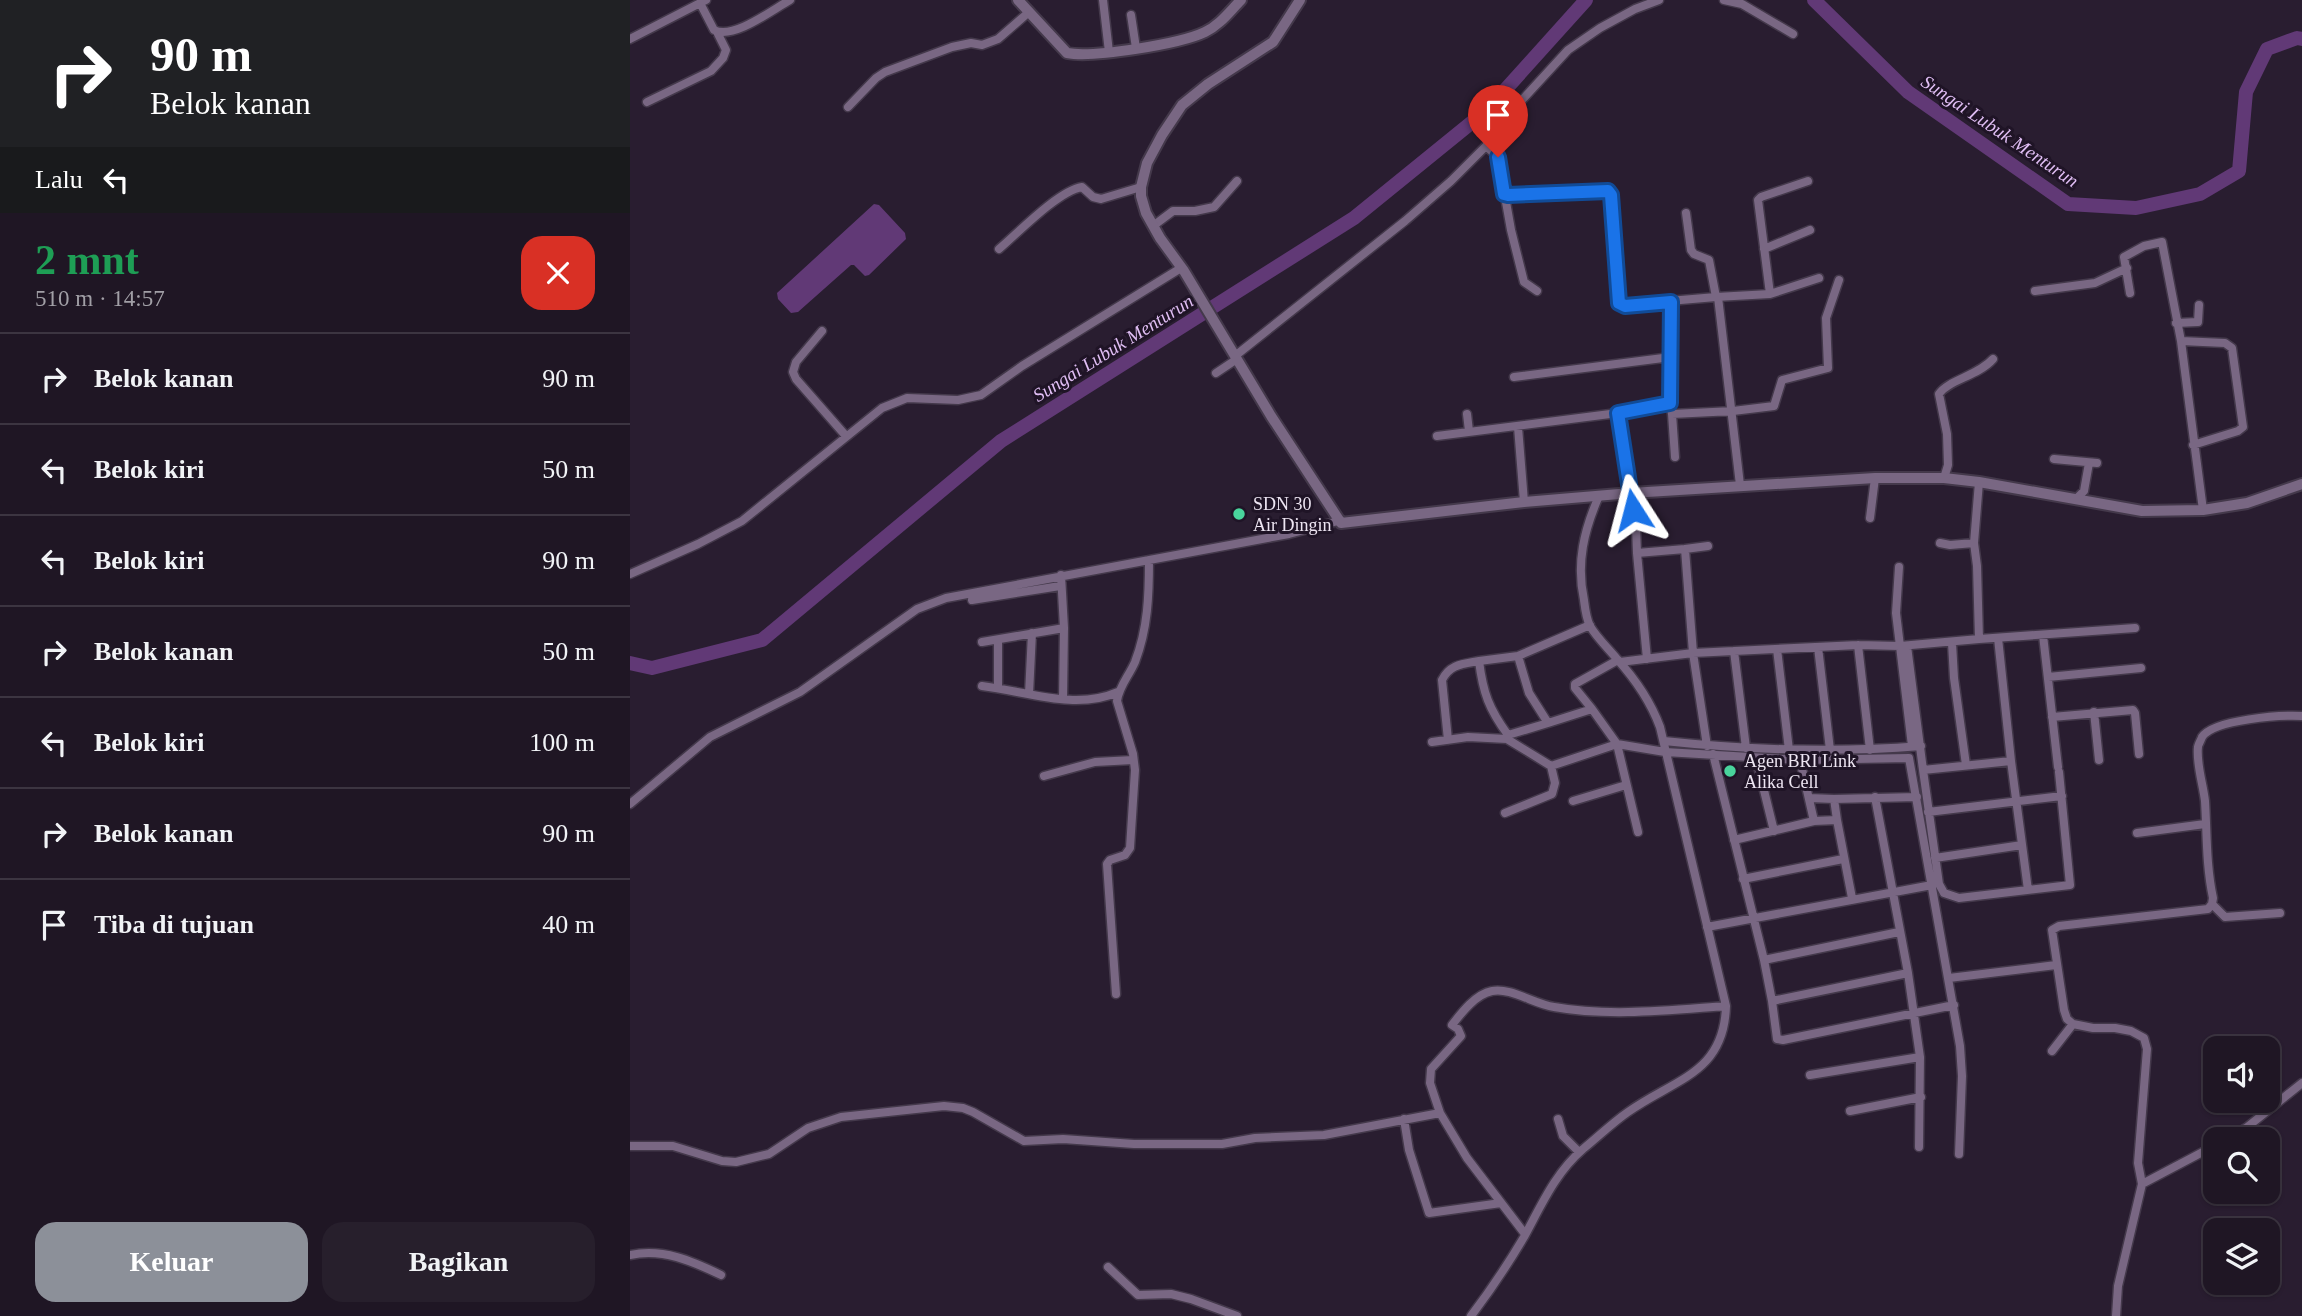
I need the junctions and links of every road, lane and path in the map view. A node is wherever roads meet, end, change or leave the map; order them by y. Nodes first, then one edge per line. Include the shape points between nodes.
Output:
1 (789, 0) edge
2 (1018, 0) edge
3 (1103, 0) edge
4 (1241, 0) edge
5 (1300, 0) edge
6 (1659, 0) edge
7 (1724, 0) edge
8 (703, 2) edge
9 (1029, 12) junction
10 (1131, 15) dead end
11 (718, 33) junction
12 (1793, 34) dead end
13 (630, 39) edge
14 (1136, 48) junction
15 (1109, 52) junction
16 (647, 102) dead end
17 (848, 107) dead end
18 (1486, 146) junction
19 (1237, 180) dead end
20 (1808, 181) dead end
21 (1141, 187) junction
22 (1504, 194) junction
23 (1686, 213) dead end
24 (1153, 226) junction
25 (1810, 230) dead end
26 (999, 249) dead end
27 (1764, 249) junction
28 (2127, 268) junction
29 (1184, 271) junction
30 (1819, 278) dead end
31 (1839, 280) dead end
32 (1537, 291) dead end
33 (2035, 291) dead end
34 (2130, 293) dead end
35 (1770, 295) junction
36 (1717, 297) junction
37 (1671, 302) junction
38 (2199, 305) dead end
39 (2176, 323) junction
40 (822, 331) dead end
41 (2181, 341) junction
42 (1236, 357) junction
43 (1671, 358) junction
44 (1993, 359) dead end
45 (1216, 373) dead end
46 (1514, 377) dead end
47 (1670, 403) junction
48 (1733, 411) junction
49 (1618, 413) junction
50 (1466, 414) dead end
51 (1672, 414) junction
52 (1518, 427) junction
53 (1469, 430) junction
54 (846, 436) junction
55 (1437, 436) dead end
56 (2193, 445) junction
57 (1675, 457) dead end
58 (2053, 459) dead end
59 (1874, 478) junction
60 (1944, 478) junction
61 (1979, 482) junction
62 (2302, 484) edge
63 (1740, 485) junction
64 (1630, 493) junction
65 (1599, 496) junction
66 (2076, 499) junction
67 (1524, 502) junction
68 (2203, 510) junction
69 (1870, 518) dead end
70 (1338, 521) junction
71 (1940, 543) dead end
72 (1974, 543) junction
73 (1708, 546) dead end
74 (1685, 549) junction
75 (1637, 553) junction
76 (1149, 560) junction
77 (1899, 567) dead end
78 (630, 574) edge
79 (1061, 575) junction
80 (1060, 586) junction
81 (972, 600) dead end
82 (1590, 625) junction
83 (1064, 628) junction
84 (2135, 628) dead end
85 (1032, 633) junction
86 (2043, 635) junction
87 (1998, 638) junction
88 (1979, 639) junction
89 (998, 640) junction
90 (982, 642) dead end
91 (1952, 643) junction
92 (1858, 645) junction
93 (1903, 646) junction
94 (1818, 647) junction
95 (1777, 649) junction
96 (1734, 650) junction
97 (1693, 653) junction
98 (1518, 656) junction
99 (1647, 659) junction
100 (1479, 661) junction
101 (1619, 661) junction
102 (2141, 668) dead end
103 (2048, 677) junction
104 (982, 686) dead end
105 (998, 687) junction
106 (1118, 692) junction
107 (1029, 694) junction
108 (1063, 699) junction
109 (1592, 709) junction
110 (2094, 712) junction
111 (2302, 716) edge
112 (2053, 717) junction
113 (1548, 723) junction
114 (1507, 737) junction
115 (1448, 740) junction
116 (1664, 741) junction
117 (1432, 742) dead end
118 (1617, 744) junction
119 (1707, 746) junction
120 (1916, 746) junction
121 (1746, 748) junction
122 (1789, 750) junction
123 (1830, 750) junction
124 (1870, 750) junction
125 (1665, 752) junction
126 (1713, 754) junction
127 (2139, 754) dead end
128 (1756, 758) junction
129 (1133, 760) junction
130 (1800, 760) junction
131 (2099, 760) dead end
132 (2011, 761) junction
133 (1966, 765) junction
134 (1551, 766) junction
135 (1923, 770) junction
136 (1044, 776) dead end
137 (1626, 785) junction
138 (2062, 796) junction
139 (1875, 797) junction
140 (1917, 797) junction
141 (1809, 798) junction
142 (1834, 799) junction
143 (1573, 801) dead end
144 (2017, 802) junction
145 (630, 804) edge
146 (1928, 812) junction
147 (1505, 813) dead end
148 (1837, 820) junction
149 (1814, 821) junction
150 (2205, 824) junction
151 (1774, 831) junction
152 (1638, 832) dead end
153 (2137, 833) dead end
154 (1734, 840) junction
155 (2022, 845) junction
156 (1935, 858) junction
157 (1843, 859) junction
158 (1743, 879) junction
159 (1933, 885) junction
160 (2028, 890) junction
161 (1893, 892) junction
162 (1852, 898) junction
163 (2212, 904) junction
164 (2280, 913) dead end
165 (1753, 918) junction
166 (1707, 927) junction
167 (1899, 932) junction
168 (1764, 960) junction
169 (2056, 965) junction
170 (1908, 973) junction
171 (1949, 978) junction
172 (1116, 994) dead end
173 (1772, 1001) junction
174 (1954, 1005) junction
175 (1727, 1006) junction
176 (1914, 1014) junction
177 (2073, 1024) junction
178 (2052, 1051) dead end
179 (1920, 1057) junction
180 (1810, 1075) dead end
181 (2302, 1083) edge
182 (1921, 1097) junction
183 (1850, 1111) dead end
184 (1440, 1114) junction
185 (1404, 1119) junction
186 (1558, 1119) dead end
187 (2247, 1127) edge
188 (630, 1146) edge
189 (1919, 1147) dead end
190 (1580, 1152) junction
191 (2203, 1152) edge
192 (1959, 1154) dead end
193 (2142, 1184) junction
194 (1501, 1202) junction
195 (1525, 1234) junction
196 (630, 1255) edge
197 (1108, 1267) dead end
198 (721, 1275) dead end
199 (1237, 1316) edge
200 (1471, 1316) edge
201 (2116, 1316) edge

1 - 11 street via 735,31
2 - 9 street
3 - 15 street
4 - 14 street via 1204,33
5 - 21 street via 1273,42 1182,105 1147,163
6 - 18 street via 1600,28 1568,50 1501,123
7 - 12 street via 1742,4
8 - 11 street
8 - 13 street
9 - 15 street via 1067,53
9 - 17 street via 998,39 952,47 885,72
10 - 14 street
11 - 16 street via 726,50 716,66
14 - 15 street
18 - 22 street via 1498,157
18 - 42 street via 1405,221
19 - 24 street via 1214,207 1174,211
20 - 27 street via 1759,199
21 - 24 street
21 - 26 street via 1101,199 1082,187 1075,188
22 - 32 street via 1524,282
22 - 37 street via 1608,191 1619,303
23 - 36 street via 1691,250 1710,262
24 - 29 street
25 - 27 street
27 - 35 street
28 - 33 street via 2095,283
28 - 34 street
28 - 39 street via 2126,255 2162,242
29 - 42 street
29 - 54 street via 981,395 958,400 907,398 882,408
30 - 35 street
31 - 48 street via 1826,318 1828,368 1782,380 1774,406
35 - 36 street
36 - 37 street
36 - 48 street
37 - 43 street
38 - 39 street via 2198,322
39 - 41 street
40 - 54 street via 793,372
41 - 56 street
41 - 56 street via 2230,345 2243,427
42 - 45 street
42 - 70 street
43 - 46 street
43 - 47 street
44 - 60 street via 1939,394 1947,434
47 - 49 street
47 - 51 street
48 - 51 street
48 - 63 street
49 - 52 street
49 - 64 street
50 - 53 street
51 - 57 street
52 - 53 street
52 - 67 street
53 - 55 street
54 - 78 street via 742,521
56 - 68 street
58 - 66 street via 2093,463 2084,491
59 - 60 street
59 - 63 street
59 - 69 street
60 - 61 street
61 - 66 street
61 - 72 street
62 - 68 street via 2247,503
63 - 64 street
64 - 65 street
64 - 75 street
65 - 67 street
65 - 82 street via 1580,554 1580,583
66 - 68 street via 2142,511
67 - 70 street
70 - 76 street
71 - 72 street
72 - 88 street
73 - 74 street
74 - 75 street
74 - 97 street
75 - 99 street
76 - 79 street
76 - 106 street via 1147,621 1134,664
77 - 93 street via 1896,613
79 - 80 street
79 - 145 street via 917,608 800,692 710,737
80 - 81 street
80 - 83 street
82 - 98 street
82 - 101 street
83 - 85 street
83 - 108 street
84 - 86 street
85 - 89 street
85 - 107 street
86 - 87 street
86 - 103 street
87 - 88 street
87 - 132 street
88 - 91 street
89 - 90 street
89 - 105 street
91 - 93 street
91 - 133 street
92 - 93 street
92 - 94 street
92 - 124 street
93 - 120 street
94 - 95 street
94 - 123 street
95 - 96 street
95 - 122 street
96 - 97 street
96 - 121 street
97 - 99 street
97 - 119 street
98 - 100 street
98 - 113 street via 1529,693
99 - 101 street
100 - 114 street via 1492,713
100 - 115 street via 1454,666 1442,680
101 - 109 street via 1576,684
101 - 116 street via 1652,706
102 - 103 street
103 - 112 street
104 - 105 street
105 - 107 street
106 - 108 street via 1087,701
106 - 129 street via 1118,710
107 - 108 street
109 - 113 street
109 - 118 street
110 - 112 street
110 - 127 street via 2134,711
110 - 131 street
111 - 150 street via 2217,727 2202,737 2198,755
112 - 138 street
113 - 114 street
114 - 115 street
114 - 134 street
115 - 117 street
116 - 119 street
116 - 125 street
118 - 125 street
118 - 134 street
118 - 137 street
119 - 121 street
120 - 124 street
120 - 135 street
121 - 122 street
122 - 123 street
123 - 124 street
125 - 126 street
125 - 166 street
126 - 128 street
126 - 154 street
128 - 130 street
128 - 151 street
129 - 136 street via 1095,762
129 - 172 street via 1130,848 1107,864
130 - 140 street via 1909,758
130 - 141 street
132 - 133 street
132 - 144 street
133 - 135 street
134 - 147 street via 1552,793
135 - 146 street
137 - 143 street
137 - 152 street
138 - 144 street
138 - 160 street via 2071,884
139 - 140 street
139 - 142 street
139 - 161 street
140 - 159 street
141 - 142 street
141 - 149 street
142 - 148 street
144 - 146 street
144 - 155 street
146 - 156 street
148 - 149 street
148 - 157 street
149 - 151 street
150 - 153 street
150 - 163 street
151 - 154 street
154 - 158 street
155 - 156 street
155 - 160 street
156 - 160 street via 1939,884 1951,897
157 - 158 street
157 - 162 street
158 - 165 street
159 - 161 street
159 - 171 street
161 - 162 street
161 - 167 street
162 - 165 street
163 - 164 street via 2225,917
163 - 169 street via 2202,910 2054,927
165 - 166 street
165 - 168 street
166 - 175 street
167 - 168 street
167 - 170 street
168 - 173 street
169 - 171 street
169 - 177 street via 2064,1010
170 - 173 street
170 - 176 street
171 - 174 street
173 - 176 street via 1775,1036 1780,1040
174 - 176 street
174 - 192 street via 1962,1061
175 - 184 street via 1637,1012 1570,1009 1530,1002 1509,991 1483,994 1451,1025 1461,1035 1429,1073
175 - 190 street via 1726,1025 1714,1052 1689,1077 1629,1111
176 - 179 street
177 - 178 street
177 - 193 street via 2131,1031 2144,1038 2147,1049 2138,1163
179 - 180 street
179 - 182 street
181 - 187 street
182 - 183 street
182 - 189 street
184 - 185 street
184 - 194 street via 1466,1158
185 - 188 street via 1324,1135 1222,1144 1032,1142 1017,1139 963,1108 944,1107 841,1117 808,1128 769,1154 736,1162 673,1146
185 - 194 street via 1429,1213
186 - 190 street via 1563,1136
190 - 195 street via 1554,1182
191 - 193 street
193 - 201 street via 2118,1286
194 - 195 street
195 - 200 street
196 - 198 street via 664,1254
197 - 199 street via 1138,1295 1171,1294

